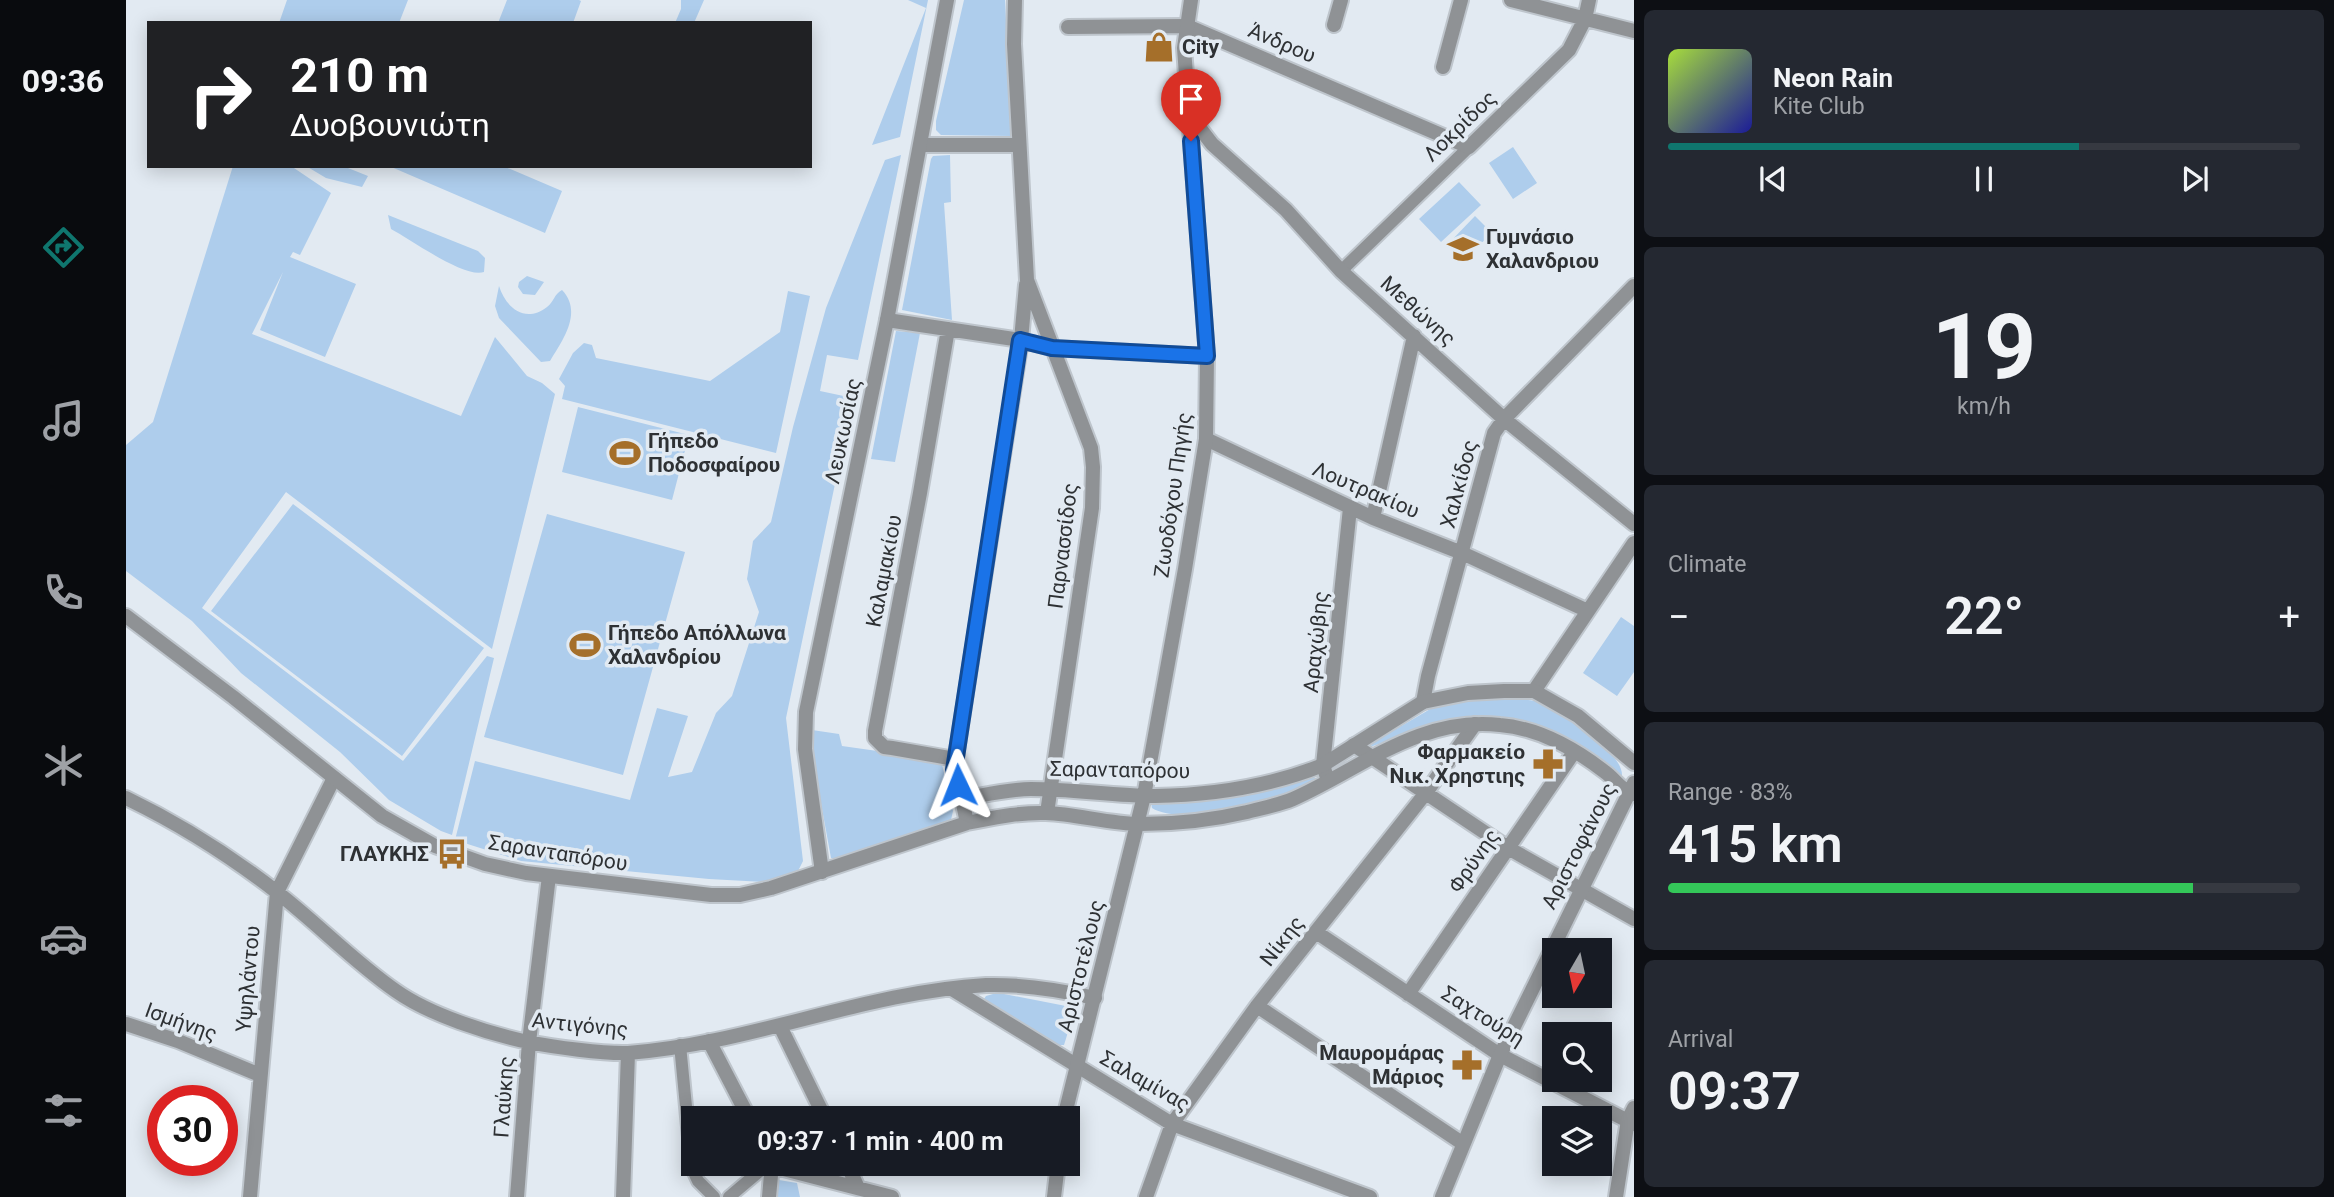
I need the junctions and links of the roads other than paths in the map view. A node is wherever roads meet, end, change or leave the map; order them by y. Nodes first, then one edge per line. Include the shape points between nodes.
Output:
1 (947, 0) edge
2 (1015, 0) edge
3 (1191, 0) edge
4 (1341, 0) edge
5 (1461, 0) edge
6 (1511, 0) edge
7 (1588, 0) edge
8 (1585, 19) junction
9 (1334, 25) dead end
10 (1187, 26) junction
11 (1068, 27) dead end
12 (1634, 31) edge
13 (1443, 67) dead end
14 (1189, 114) junction
15 (921, 145) junction
16 (1019, 145) junction
17 (1469, 147) junction
18 (1341, 271) junction
19 (1027, 280) junction
20 (1634, 286) edge
21 (887, 320) junction
22 (947, 329) junction
23 (1414, 336) junction
24 (1020, 340) junction
25 (1052, 348) junction
26 (1207, 356) junction
27 (1504, 419) junction
28 (1206, 439) junction
29 (1350, 508) junction
30 (1630, 514) edge
31 (1373, 518) junction
32 (1634, 543) edge
33 (1462, 552) junction
34 (1588, 611) junction
35 (126, 616) edge
36 (1534, 691) junction
37 (1423, 702) junction
38 (1475, 724) junction
39 (1354, 745) junction
40 (1574, 752) junction
41 (1370, 757) junction
42 (956, 759) junction
43 (1634, 762) edge
44 (1323, 765) junction
45 (334, 778) junction
46 (1328, 781) junction
47 (1050, 790) junction
48 (1632, 790) edge
49 (1425, 794) junction
50 (1144, 796) junction
51 (126, 798) edge
52 (962, 799) junction
53 (1047, 813) junction
54 (967, 823) junction
55 (1138, 824) junction
56 (1508, 848) junction
57 (822, 872) junction
58 (549, 876) junction
59 (1580, 888) junction
60 (277, 892) junction
61 (1634, 919) edge
62 (1316, 932) junction
63 (951, 989) junction
64 (1408, 994) junction
65 (1095, 998) junction
66 (1257, 1006) junction
67 (126, 1024) edge
68 (780, 1026) junction
69 (709, 1041) junction
70 (529, 1042) junction
71 (680, 1045) junction
72 (628, 1053) junction
73 (1500, 1055) junction
74 (1076, 1066) junction
75 (260, 1075) junction
76 (743, 1106) edge
77 (819, 1106) edge
78 (1068, 1106) edge
79 (1632, 1118) edge
80 (1172, 1124) junction
81 (1462, 1143) junction
82 (757, 1176) edge
83 (770, 1176) edge
84 (813, 1176) edge
85 (852, 1176) edge
86 (1057, 1176) edge
87 (858, 1188) junction
88 (250, 1197) edge
89 (517, 1197) edge
90 (622, 1197) edge
91 (714, 1197) edge
92 (729, 1197) edge
93 (769, 1197) edge
94 (892, 1197) edge
95 (1054, 1197) edge
96 (1146, 1197) edge
97 (1370, 1197) edge
98 (1442, 1197) edge
99 (1616, 1197) edge

1 - 15 street, Λευκωσίας
2 - 16 street, Παρνασσίδος
3 - 10 street, Ζωοδόχου Πηγής
4 - 9 street
5 - 13 street
6 - 8 street
7 - 8 street, Λοκρίδος
8 - 12 street
8 - 17 street, Λοκρίδος via 1569,50
10 - 11 street, Άνδρου
10 - 14 street, Ζωοδόχου Πηγής
10 - 17 street, Άνδρου
14 - 18 street, Μεθώνης via 1212,145 1286,211
14 - 26 street, Ζωοδόχου Πηγής
15 - 16 street
15 - 21 street, Λευκωσίας
16 - 19 street, Παρνασσίδος
17 - 18 street, Λοκρίδος
18 - 23 street, Μεθώνης
19 - 24 street
19 - 25 street, Παρνασσίδος
20 - 27 street, Χαλκίδος
21 - 22 street
21 - 57 street, Λευκωσίας via 806,712 805,749
22 - 24 street
22 - 42 street, Καλαμακίου via 875,738 884,747
23 - 27 street, Μεθώνης
23 - 31 street
24 - 25 street
24 - 42 street
25 - 26 street
25 - 47 street, Παρνασσίδος via 1091,448 1093,467 1092,508
26 - 28 street, Ζωοδόχου Πηγής
27 - 30 street, Μεθώνης
27 - 33 street, Χαλκίδος via 1494,433
28 - 29 street, Λουτρακίου
28 - 50 street, Ζωοδόχου Πηγής
29 - 31 street, Λουτρακίου
29 - 44 street, Αραχώβης
31 - 33 street, Λουτρακίου
32 - 34 street
33 - 34 street, Λουτρακίου
33 - 37 street, Χαλκίδος
34 - 36 street
35 - 45 street, Σαρανταπόρου
36 - 37 street, Σαρανταπόρου via 1468,693
36 - 43 street via 1578,716
37 - 39 street, Σαρανταπόρου
38 - 40 street, Σαρανταπόρου via 1546,734
38 - 41 street, Σαρανταπόρου via 1440,729
38 - 49 street, Νίκης
39 - 41 street
39 - 44 street, Σαρανταπόρου
40 - 48 street, Σαρανταπόρου
40 - 56 street, Φρύνης
41 - 46 street, Σαρανταπόρου
41 - 49 street
42 - 52 street via 954,770
44 - 46 street, Αραχώβης
44 - 50 street, Σαρανταπόρου via 1213,792
45 - 58 street, Σαρανταπόρου via 382,816 435,846 485,864
45 - 60 street, Υψηλάντου
46 - 55 street, Σαρανταπόρου via 1290,800 1245,812
47 - 50 street, Σαρανταπόρου
47 - 52 street, Σαρανταπόρου
47 - 53 street, Παρνασσίδος
48 - 59 street, Αριστοφάνους
49 - 56 street
49 - 62 street, Νίκης
50 - 55 street, Ζωοδόχου Πηγής
51 - 60 street, Αντιγόνης via 167,818
52 - 54 street
53 - 54 street, Σαρανταπόρου
53 - 55 street, Σαρανταπόρου
54 - 57 street, Σαρανταπόρου
55 - 65 street, Αριστοτέλους
56 - 59 street
56 - 64 street, Φρύνης
57 - 58 street, Σαρανταπόρου via 740,895
58 - 70 street, Γλαύκης
59 - 61 street
59 - 73 street, Αριστοφάνους
60 - 70 street, Αντιγόνης via 397,991 452,1019
60 - 75 street, Υψηλάντου
62 - 64 street, Σαχτούρη
62 - 66 street, Νίκης
63 - 65 street, Αντιγόνης via 1022,986
63 - 68 street, Αντιγόνης via 891,998
63 - 74 street, Σαλαμίνας
64 - 73 street, Σαχτούρη
65 - 74 street, Αριστοτέλους
66 - 80 street, Νίκης
66 - 81 street
67 - 75 street, Ισμήνης
68 - 69 street, Αντιγόνης
68 - 77 street
69 - 71 street, Αντιγόνης
69 - 76 street
70 - 72 street, Αντιγόνης
70 - 89 street, Γλαύκης
71 - 72 street, Αντιγόνης
71 - 91 street via 692,1168
72 - 90 street
73 - 79 street, Σαχτούρη
73 - 81 street, Αριστοφάνους
74 - 78 street, Αριστοτέλους
74 - 80 street, Σαλαμίνας
75 - 88 street, Υψηλάντου
79 - 99 street
80 - 96 street, Νίκης
80 - 97 street, Σαλαμίνας
81 - 98 street, Αριστοφάνους
82 - 92 street
83 - 93 street
84 - 87 street
85 - 87 street
86 - 95 street
87 - 94 street

